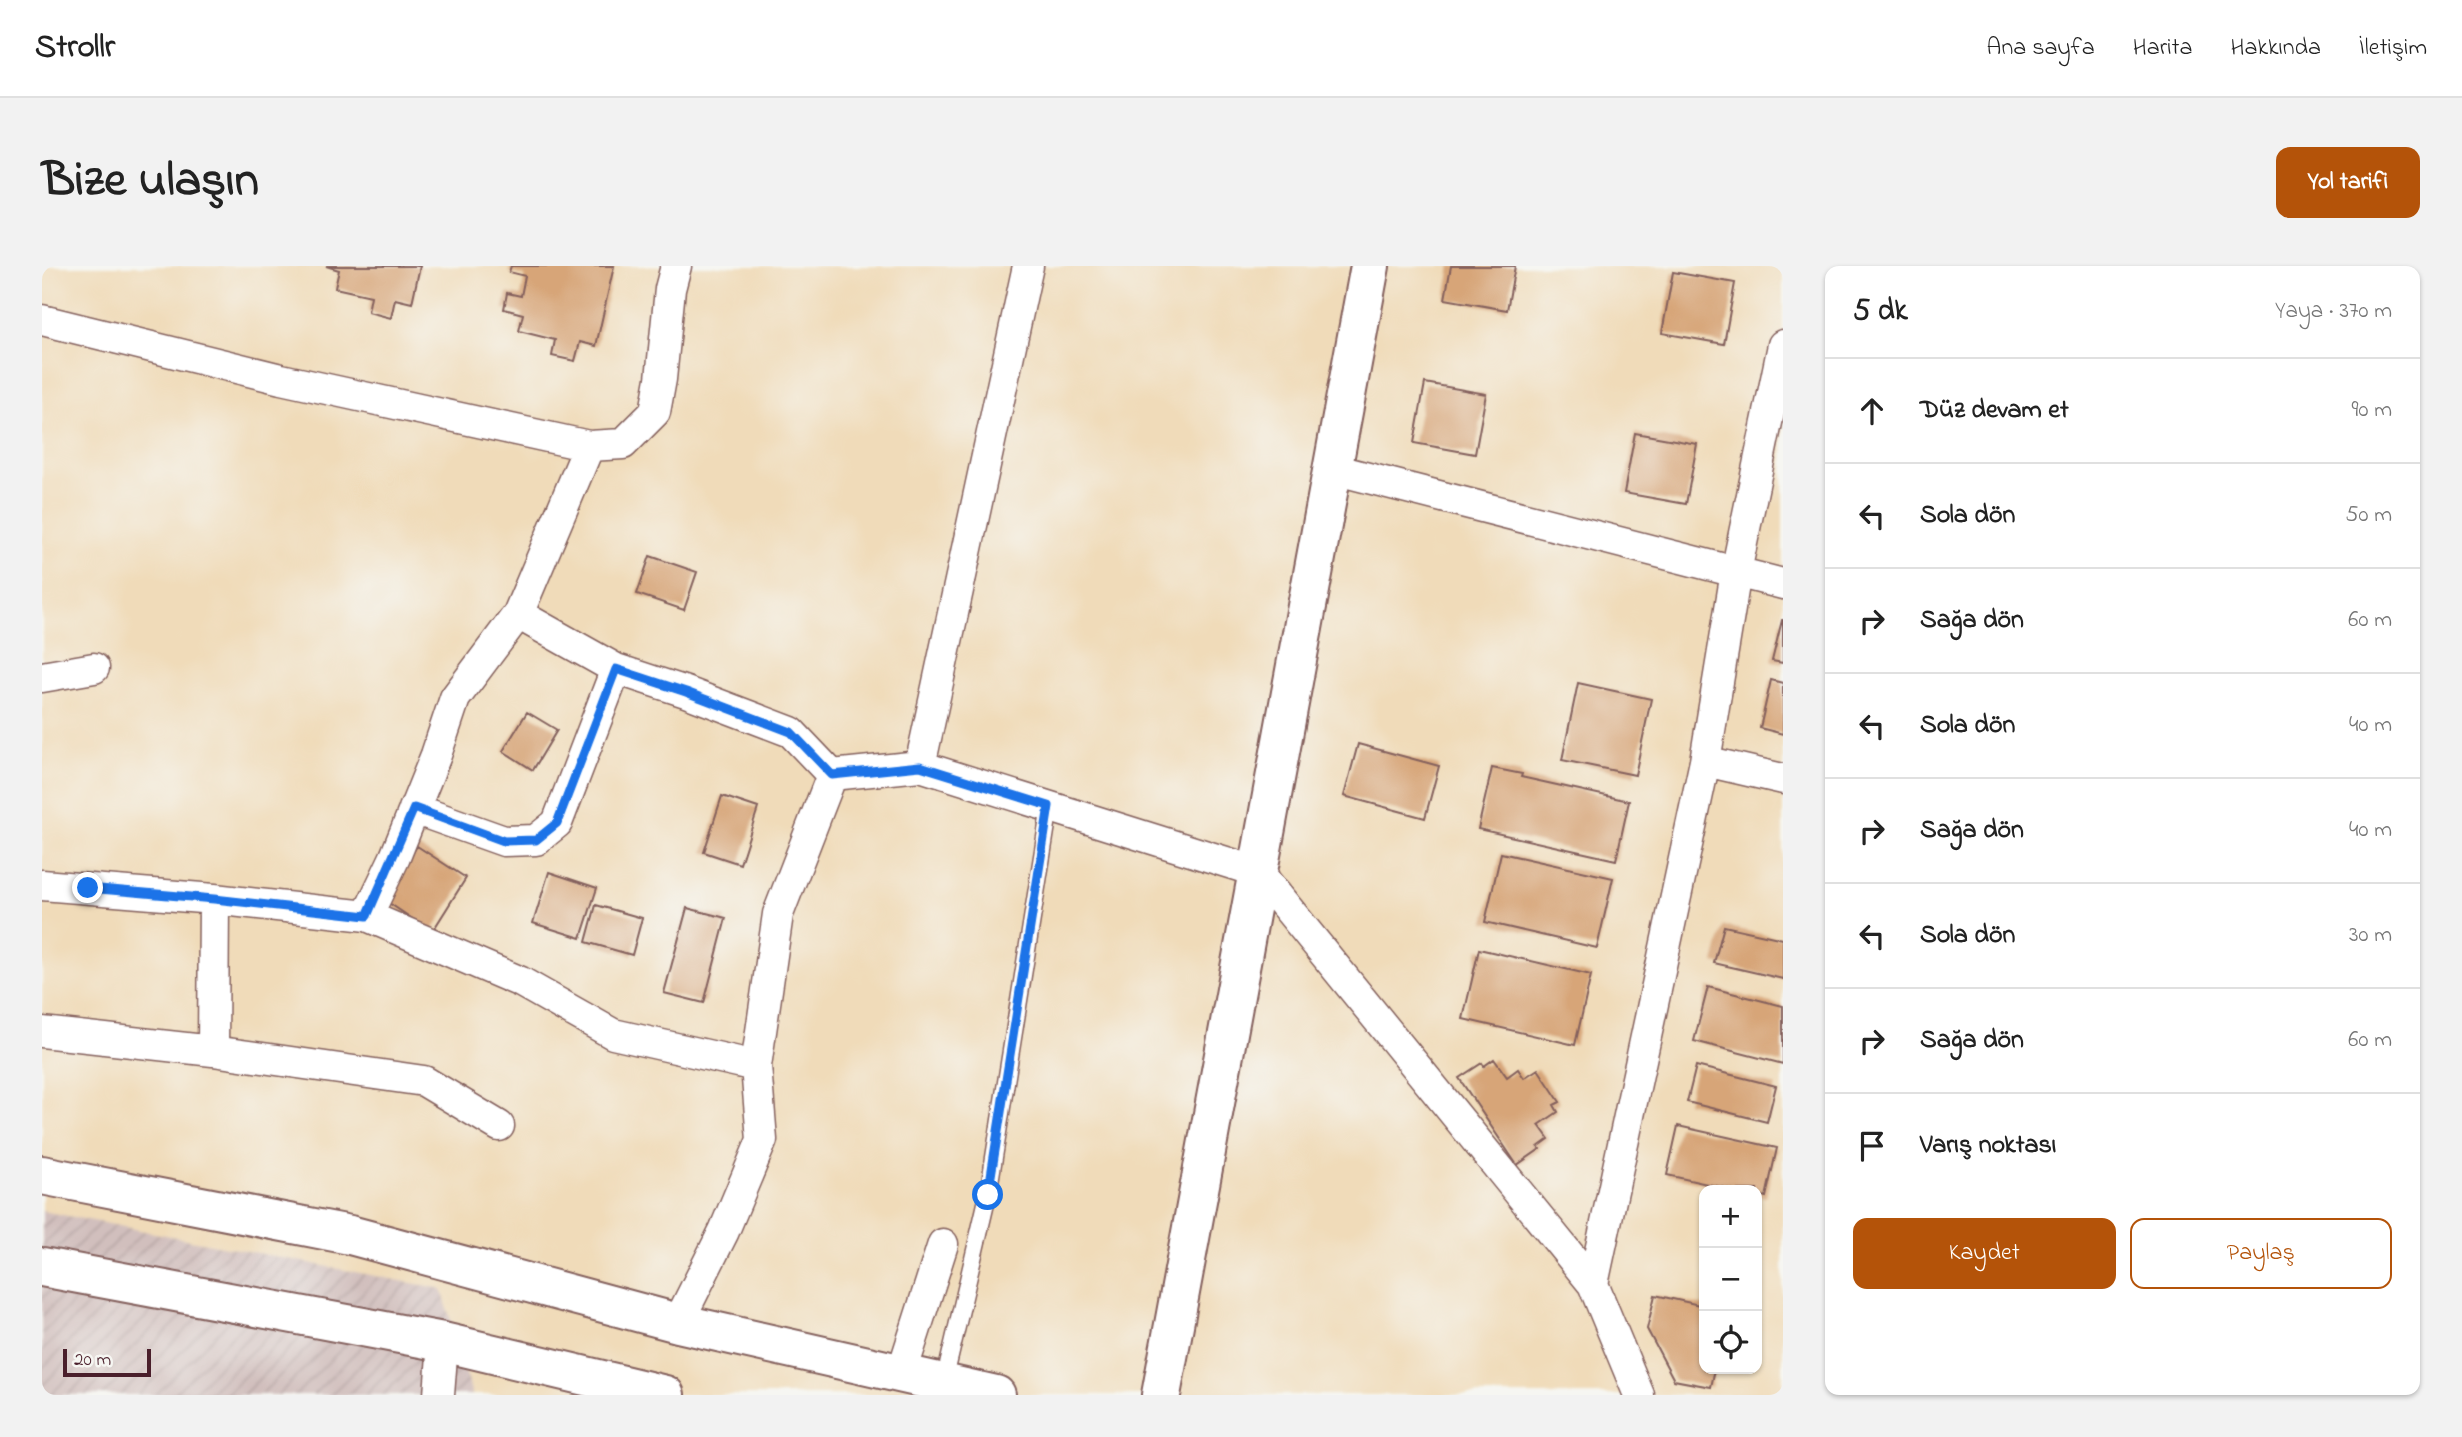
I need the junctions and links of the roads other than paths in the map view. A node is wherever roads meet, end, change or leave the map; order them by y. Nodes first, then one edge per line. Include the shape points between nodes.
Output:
1 (676, 266) edge
2 (1028, 266) edge
3 (1370, 266) edge
4 (42, 320) edge
5 (1783, 345) edge
6 (589, 446) junction
7 (1333, 469) junction
8 (1736, 572) junction
9 (1783, 584) edge
10 (518, 614) junction
11 (94, 668) dead end
12 (616, 669) junction
13 (42, 677) edge
14 (1704, 761) junction
15 (920, 766) junction
16 (832, 775) junction
17 (1783, 779) edge
18 (1049, 806) junction
19 (414, 808) junction
20 (1258, 872) junction
21 (42, 885) edge
22 (214, 899) junction
23 (367, 916) junction
24 (42, 1032) edge
25 (214, 1051) junction
26 (756, 1066) junction
27 (499, 1126) dead end
28 (42, 1175) edge
29 (943, 1244) dead end
30 (42, 1267) edge
31 (1593, 1284) junction
32 (678, 1323) junction
33 (443, 1342) junction
34 (902, 1372) junction
35 (944, 1382) junction
36 (439, 1395) edge
37 (665, 1395) edge
38 (996, 1395) edge
39 (1161, 1395) edge
40 (1639, 1395) edge

1 - 6 street via 655,412 622,444
2 - 15 street
3 - 7 main road
4 - 6 street via 281,379
5 - 8 street
6 - 10 street
7 - 8 street
7 - 20 main road
8 - 9 street
8 - 14 street
10 - 12 street
10 - 19 street via 455,698
11 - 13 street
12 - 16 street via 791,732
12 - 19 street via 557,823 536,840 504,841
14 - 17 street
14 - 31 street
15 - 16 street
15 - 18 street
16 - 26 street via 778,914
18 - 20 street
18 - 35 lane via 988,1195
19 - 23 street
20 - 31 street
20 - 39 main road
21 - 22 street
22 - 23 street
22 - 25 street
23 - 26 street via 520,982 613,1034
24 - 25 street
25 - 27 street via 424,1081
26 - 32 street via 762,1140
28 - 32 main road via 350,1235
29 - 34 street
30 - 33 main road
31 - 40 street
32 - 34 main road
33 - 36 street
33 - 37 main road
34 - 35 main road
35 - 38 main road

